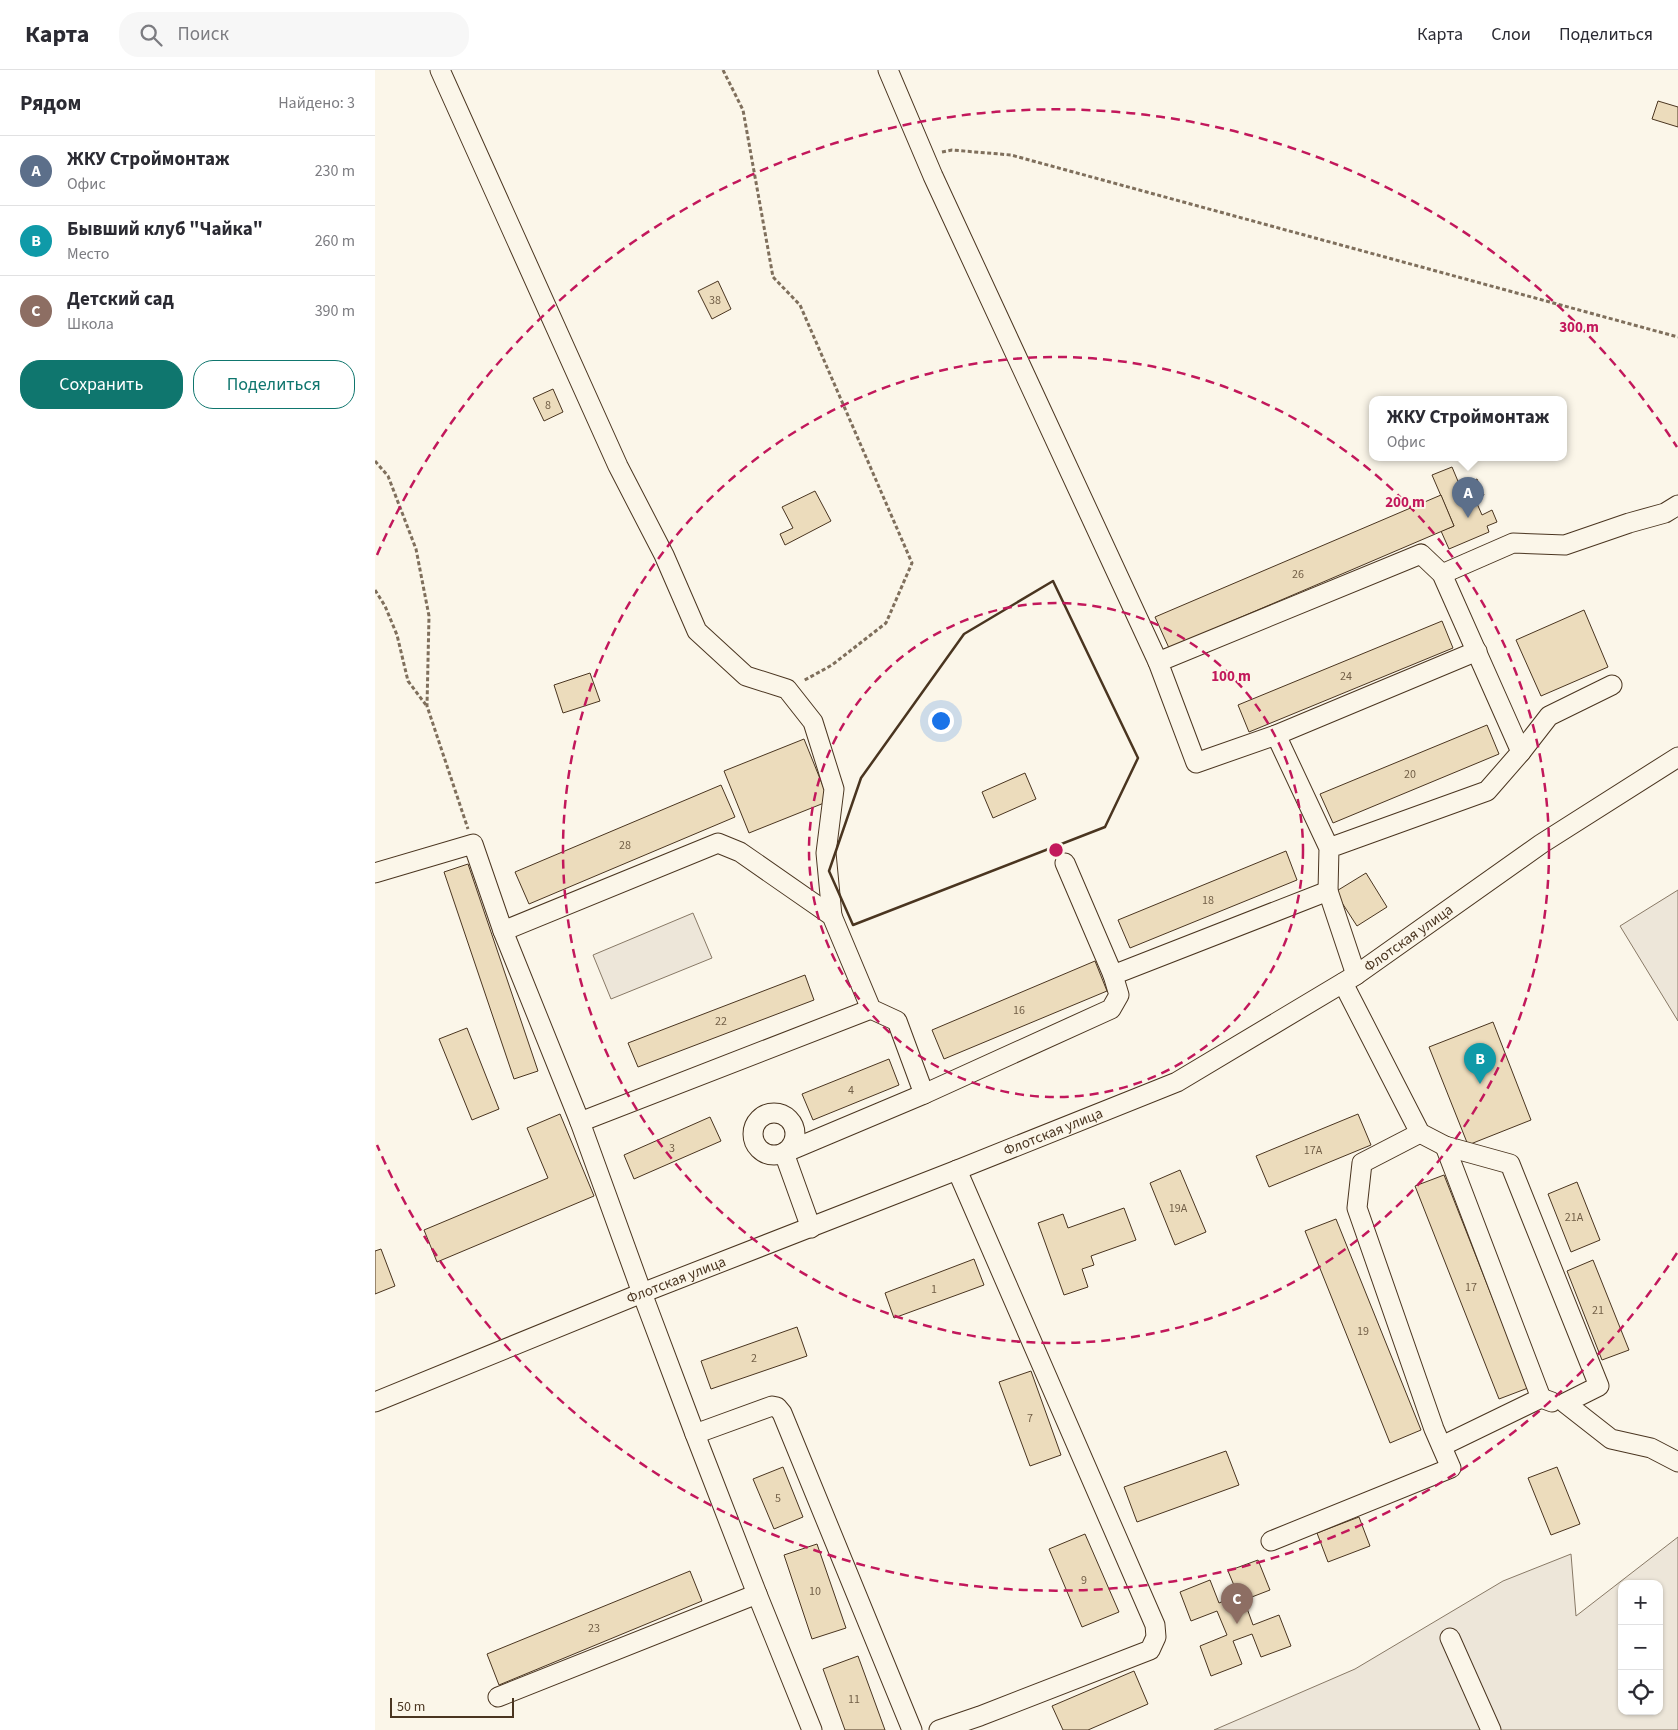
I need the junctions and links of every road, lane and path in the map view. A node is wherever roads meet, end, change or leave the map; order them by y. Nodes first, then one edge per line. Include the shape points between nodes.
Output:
1 (440, 70) edge
2 (723, 70) edge
3 (888, 70) edge
4 (924, 155) junction
5 (1678, 337) edge
6 (375, 461) edge
7 (1678, 505) edge
8 (1442, 574) junction
9 (375, 590) edge
10 (1477, 651) junction
11 (1158, 662) junction
12 (1612, 685) dead end
13 (787, 689) junction
14 (427, 706) junction
15 (1276, 735) junction
16 (1521, 752) junction
17 (1678, 757) edge
18 (473, 844) junction
19 (1329, 848) junction
20 (1065, 863) dead end
21 (375, 873) edge
22 (1328, 891) junction
23 (832, 916) junction
24 (503, 930) junction
25 (1113, 975) junction
26 (1349, 979) junction
27 (871, 1009) junction
28 (923, 1094) junction
29 (580, 1122) junction
30 (1421, 1132) junction
31 (1445, 1146) junction
32 (957, 1170) junction
33 (811, 1228) junction
34 (642, 1293) junction
35 (1541, 1398) junction
36 (375, 1402) edge
37 (1565, 1403) junction
38 (695, 1434) junction
39 (1441, 1446) junction
40 (1678, 1462) edge
41 (1271, 1541) dead end
42 (757, 1594) junction
43 (1450, 1638) dead end
44 (498, 1697) dead end
45 (982, 1723) edge
46 (812, 1730) edge
47 (912, 1730) edge
48 (939, 1730) edge
49 (1491, 1730) edge

1 - 13 street via 618,466 664,555 697,631 745,676
2 - 13 path via 743,110 773,277 800,305 911,563 886,623 831,665
3 - 4 street
4 - 5 path via 952,150 1011,155
4 - 11 street
6 - 14 path via 389,476 416,549 429,616
7 - 8 street via 1665,513 1565,545 1513,543
8 - 10 street
8 - 11 street via 1421,554
9 - 14 path via 397,634 408,681
10 - 15 street
10 - 16 street
11 - 15 street via 1197,763
12 - 16 street via 1549,716
13 - 23 street via 813,722 834,789 826,853
14 - 18 path
15 - 19 street
16 - 19 street via 1487,791
17 - 26 street, Флотская улица via 1541,844
18 - 21 street
18 - 24 street
19 - 22 street
20 - 25 street
22 - 25 street
22 - 26 street
23 - 24 street via 739,852 718,844
23 - 27 street
24 - 29 street
25 - 28 street via 1119,995 1111,1009
26 - 30 street
26 - 32 street, Флотская улица via 1177,1082
27 - 28 street via 897,1021
27 - 29 street
28 - 33 street via 784,1153
29 - 34 street
30 - 31 street
30 - 39 street via 1362,1163 1357,1208
31 - 35 street
31 - 37 street via 1510,1164 1599,1386
32 - 33 street, Флотская улица
32 - 45 street via 1155,1625 1150,1650
33 - 34 street, Флотская улица
34 - 36 street, Флотская улица
34 - 38 street
35 - 37 street
35 - 39 street
37 - 40 street via 1611,1439 1651,1448
38 - 42 street
38 - 47 street via 772,1406 782,1413
39 - 41 street via 1451,1468
42 - 44 street
42 - 46 street
43 - 49 street
45 - 48 street

